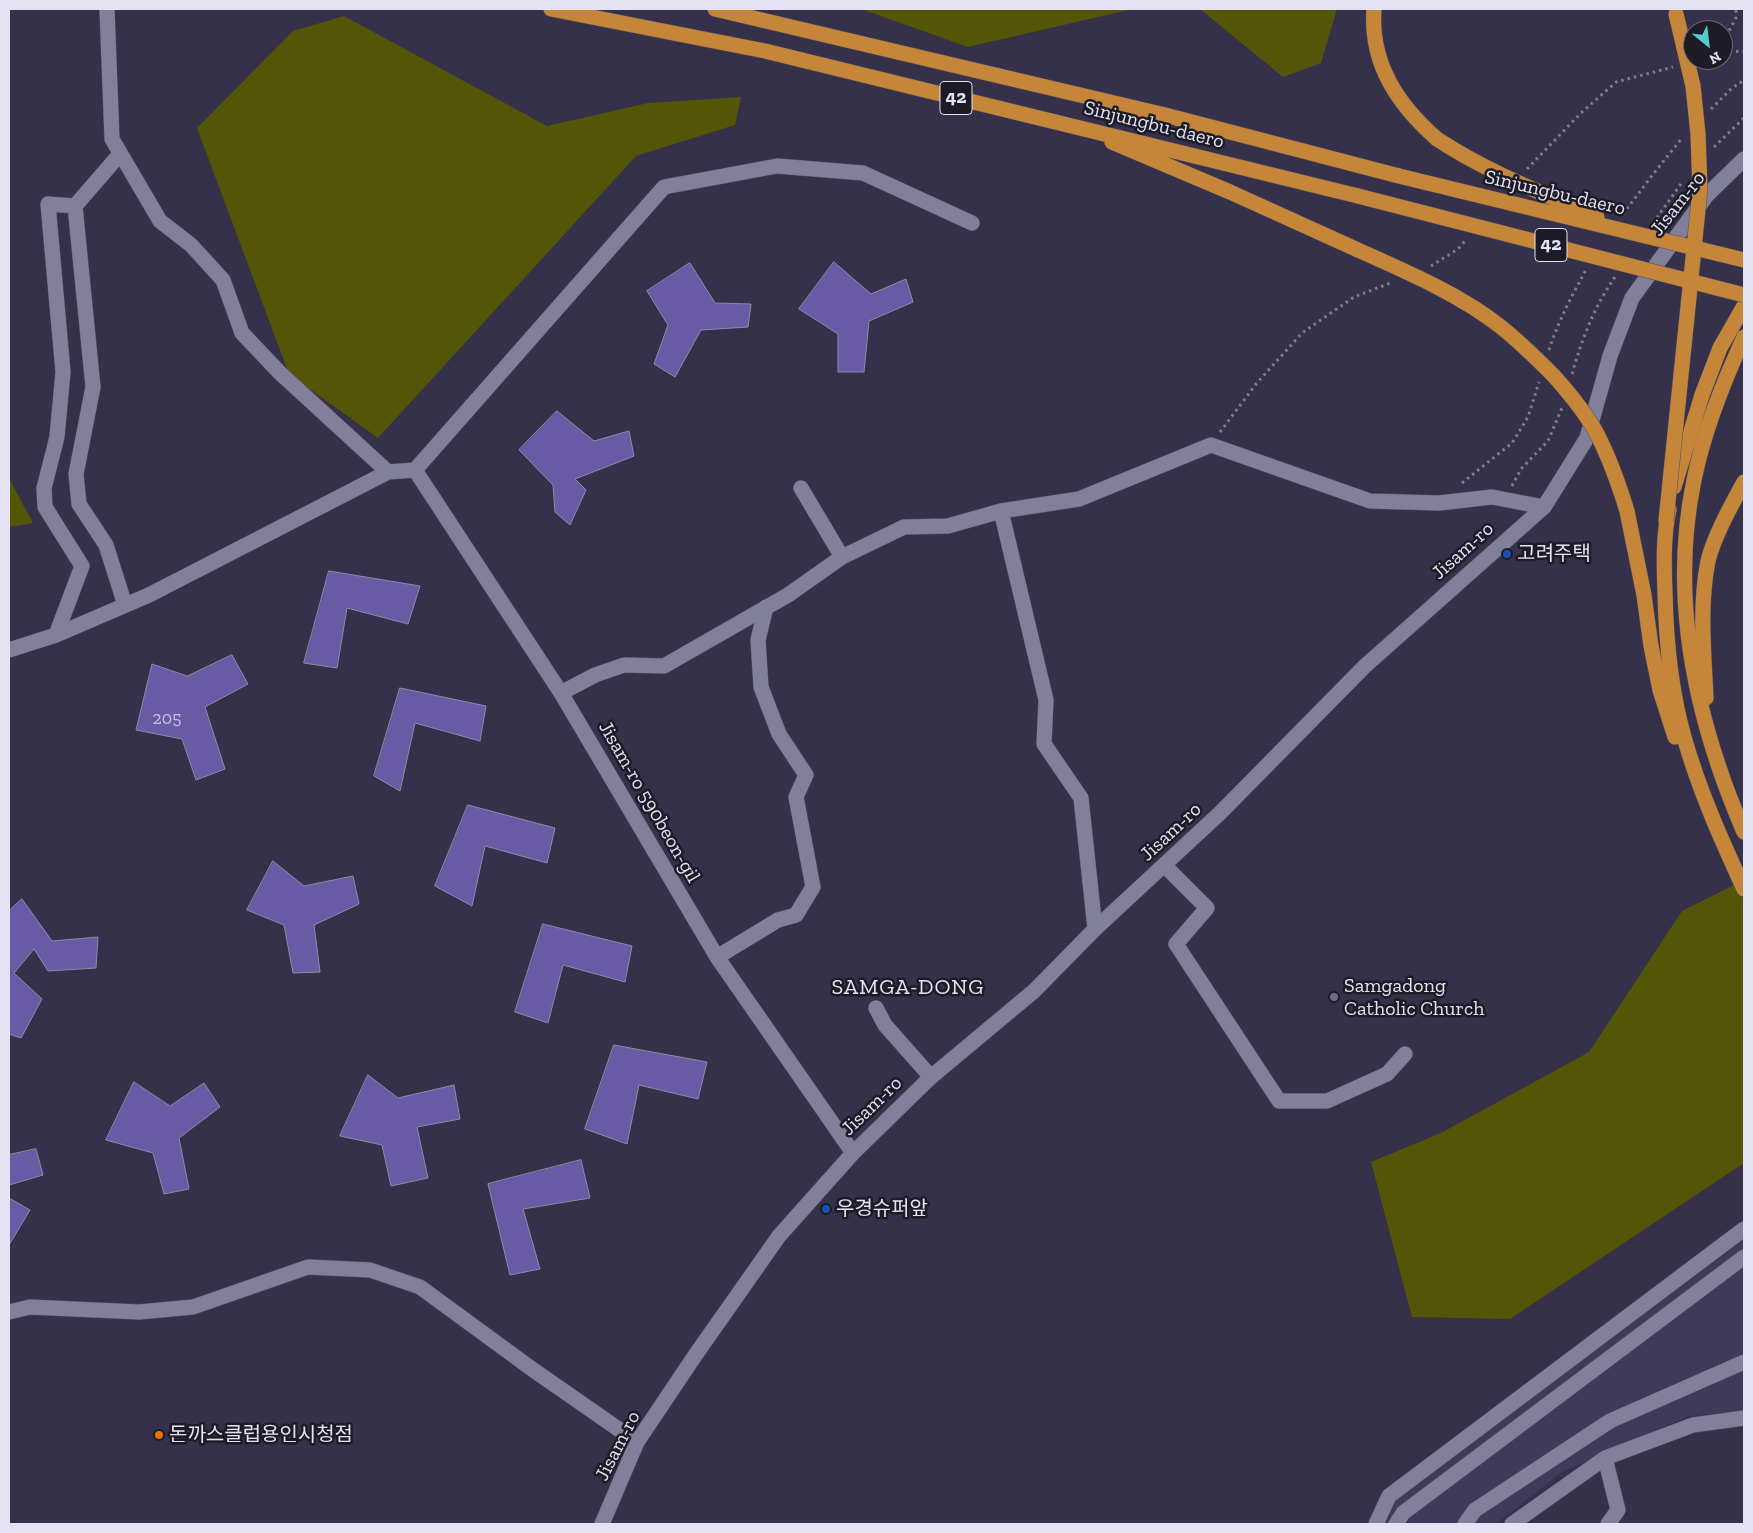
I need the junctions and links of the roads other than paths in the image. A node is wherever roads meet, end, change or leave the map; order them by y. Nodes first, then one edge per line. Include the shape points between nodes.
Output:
1 (107, 9) edge
2 (551, 9) edge
3 (715, 9) edge
4 (1374, 9) edge
5 (1674, 12) edge
6 (1074, 126) junction
7 (120, 154) junction
8 (1744, 159) edge
9 (75, 206) junction
10 (972, 223) dead end
11 (1635, 233) junction
12 (1744, 260) edge
13 (1744, 295) edge
14 (1744, 306) edge
15 (1744, 337) edge
16 (415, 470) junction
17 (388, 472) junction
18 (1744, 482) edge
19 (801, 488) dead end
20 (1544, 507) junction
21 (1001, 511) junction
22 (1666, 521) junction
23 (842, 557) junction
24 (125, 604) junction
25 (766, 607) junction
26 (56, 636) junction
27 (9, 650) edge
28 (562, 693) junction
29 (1707, 732) junction
30 (1701, 791) junction
31 (1744, 832) edge
32 (1164, 865) junction
33 (1744, 889) edge
34 (1095, 929) junction
35 (717, 957) junction
36 (876, 1008) dead end
37 (1405, 1054) dead end
38 (931, 1078) junction
39 (853, 1153) junction
40 (1744, 1229) edge
41 (1744, 1257) edge
42 (9, 1312) edge
43 (1744, 1362) edge
44 (1744, 1418) edge
45 (637, 1442) junction
46 (1605, 1458) junction
47 (602, 1524) edge
48 (1376, 1524) edge
49 (1396, 1524) edge
50 (1465, 1524) edge
51 (1512, 1524) edge
52 (1608, 1524) edge

1 - 7 street via 112,139
2 - 6 highway, Sinjungbu-daero / 42 via 765,51
3 - 11 highway, Sinjungbu-daero / 42, bridge via 1156,113
4 - 11 highway, bridge via 1376,47 1384,72 1400,102 1436,139 1507,178
5 - 22 highway, bridge via 1693,86 1700,190
6 - 13 highway, Sinjungbu-daero / 42, bridge
6 - 30 highway, bridge via 1402,269 1500,326 1537,358 1570,394 1596,432 1613,466 1627,511 1660,690 1678,743
7 - 9 street
7 - 17 street via 160,221 191,245 223,280 242,333 280,373
8 - 20 street, Jisam-ro via 1706,195 1632,298 1610,356 1586,438
9 - 24 street via 93,387 76,474 79,504 106,545
9 - 26 street via 48,204 63,372 57,437 44,488 45,507 82,566
10 - 16 street via 863,173 777,166 664,187
11 - 12 highway, Sinjungbu-daero / 42, bridge
14 - 22 highway via 1720,348 1702,395
15 - 29 highway via 1708,427 1694,480 1687,530 1684,576 1687,626 1695,683
16 - 17 street
16 - 28 street, Jisam-ro 590beon-gil
17 - 24 street via 149,595
18 - 29 highway via 1726,514 1708,560 1702,603
19 - 23 street
20 - 21 street via 1492,497 1439,502 1370,501 1211,444 1079,499
20 - 32 street, Jisam-ro via 1365,666
21 - 23 street via 948,526 904,527
21 - 34 street via 1046,700 1044,744 1080,798
22 - 30 highway via 1665,609 1673,688
23 - 25 street
24 - 26 street
25 - 28 street via 664,666 624,666
25 - 35 street via 758,640 760,687 779,734 806,775 796,797 813,887 796,915 778,920
26 - 27 street
28 - 35 street, Jisam-ro 590beon-gil
29 - 31 highway
30 - 33 highway
32 - 34 street, Jisam-ro
32 - 37 street via 1207,908 1176,944 1278,1101 1327,1101 1387,1074
34 - 38 street, Jisam-ro via 1034,991
35 - 39 street, Jisam-ro 590beon-gil
36 - 38 street via 885,1025
38 - 39 street, Jisam-ro
39 - 45 street, Jisam-ro via 779,1236
40 - 48 street via 1389,1496
41 - 49 street via 1403,1513
42 - 45 street via 30,1307 139,1312 193,1307 308,1267 370,1270 420,1287
43 - 50 street via 1610,1421 1475,1510
44 - 46 street via 1694,1425
45 - 47 street, Jisam-ro
46 - 51 street
46 - 52 street via 1618,1510

